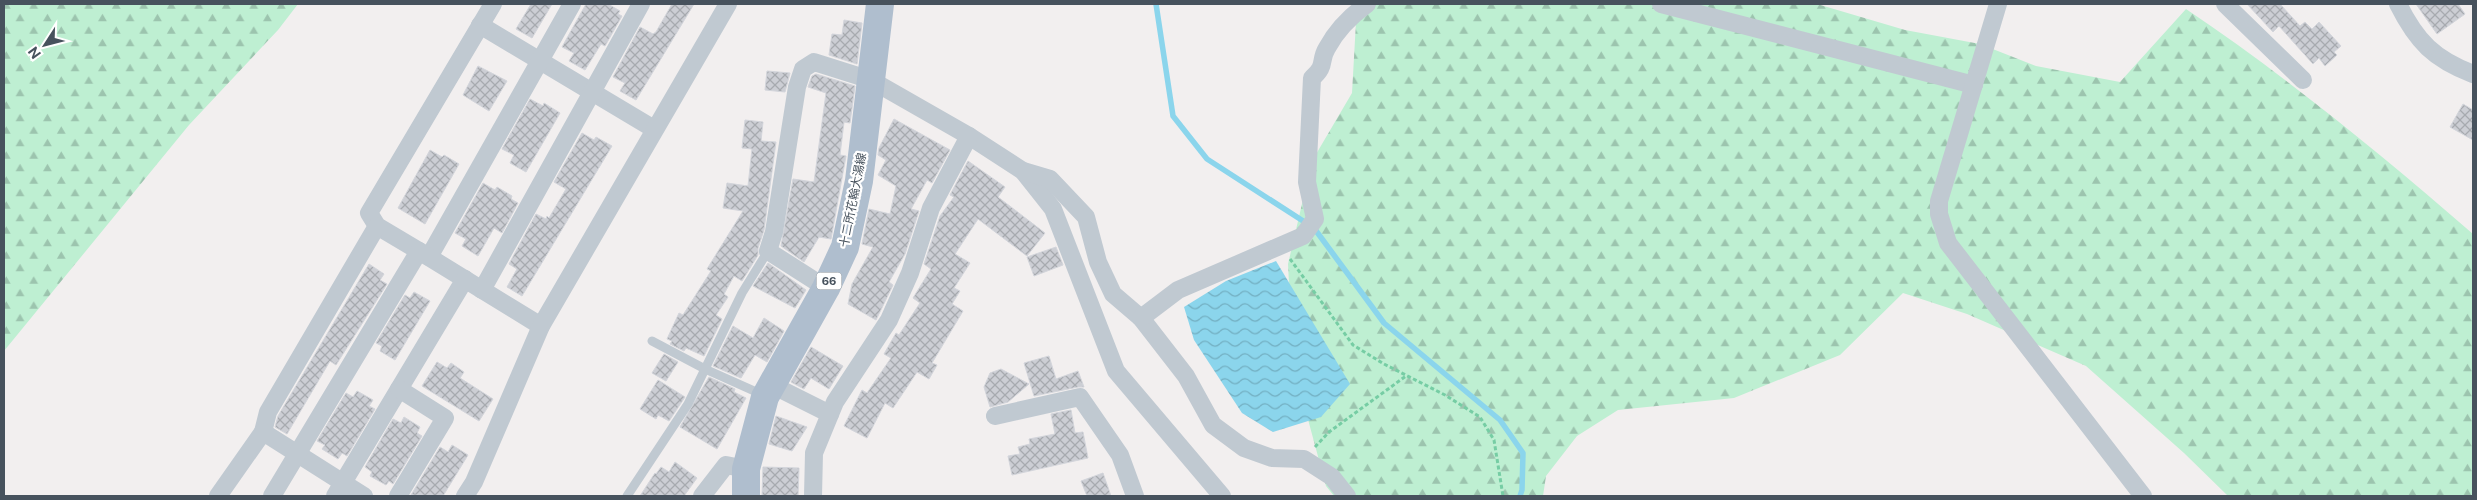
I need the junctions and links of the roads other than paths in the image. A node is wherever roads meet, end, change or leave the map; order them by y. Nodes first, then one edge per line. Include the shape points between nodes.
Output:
1 (493, 4) edge
2 (572, 4) edge
3 (641, 4) edge
4 (728, 4) edge
5 (880, 4) edge
6 (1367, 4) edge
7 (1660, 4) edge
8 (1998, 4) edge
9 (2225, 4) edge
10 (2398, 4) edge
11 (480, 25) junction
12 (540, 61) junction
13 (2473, 74) edge
14 (871, 80) junction
15 (2303, 80) dead end
16 (1974, 86) junction
17 (592, 92) junction
18 (654, 130) junction
19 (969, 136) junction
20 (1024, 172) junction
21 (377, 226) junction
22 (768, 251) junction
23 (424, 254) junction
24 (465, 279) junction
25 (826, 288) junction
26 (482, 290) junction
27 (1141, 318) junction
28 (541, 326) junction
29 (652, 341) dead end
30 (705, 369) junction
31 (399, 389) junction
32 (769, 391) junction
33 (830, 414) junction
34 (995, 416) dead end
35 (263, 432) junction
36 (296, 455) junction
37 (746, 470) junction
38 (339, 490) edge
39 (218, 496) edge
40 (272, 496) edge
41 (364, 496) edge
42 (398, 496) edge
43 (465, 496) edge
44 (627, 496) edge
45 (702, 496) edge
46 (746, 496) edge
47 (813, 496) edge
48 (1135, 496) edge
49 (1222, 496) edge
50 (1347, 496) edge
51 (2143, 496) edge

1 - 11 street
2 - 12 street
3 - 17 street
4 - 18 street
5 - 14 main road, 十二所花輪大湯線 / 66
6 - 27 street via 1346,22 1326,49 1322,69 1312,78 1307,182 1315,219 1303,236 1178,290
7 - 16 street
8 - 16 street
9 - 15 street
10 - 13 street via 2410,28 2432,53
11 - 12 street
11 - 21 street via 369,213
12 - 17 street
12 - 23 street
14 - 19 street
14 - 22 street via 814,62 803,69
14 - 25 main road, 十二所花輪大湯線 / 66 via 859,181 845,247
16 - 51 street via 1939,201 1939,214 1948,243
17 - 18 street
17 - 26 street
18 - 28 street
19 - 20 street
19 - 33 street via 931,208 910,273 889,320
20 - 27 street via 1050,179 1086,217 1098,262 1113,294
20 - 49 street via 1053,209 1116,371
21 - 23 street
21 - 35 street via 268,412
22 - 25 street
22 - 30 lane via 742,293
23 - 24 street
23 - 36 street
24 - 26 street
24 - 31 street
25 - 32 main road, 十二所花輪大湯線 / 66
26 - 28 street
27 - 50 street via 1186,376 1213,425 1244,448 1272,458 1304,459 1332,478
28 - 43 street via 474,482
29 - 30 lane
30 - 32 lane
30 - 44 lane via 688,404
31 - 38 street
31 - 42 street via 445,418
32 - 33 street
32 - 37 main road, 十二所花輪大湯線 / 66
33 - 47 street via 814,453
34 - 48 street via 1080,397 1120,455
35 - 36 street
35 - 39 street
36 - 38 street
36 - 40 street
37 - 45 street via 726,465
37 - 46 main road, 十二所花輪大湯線 / 66
38 - 41 street

